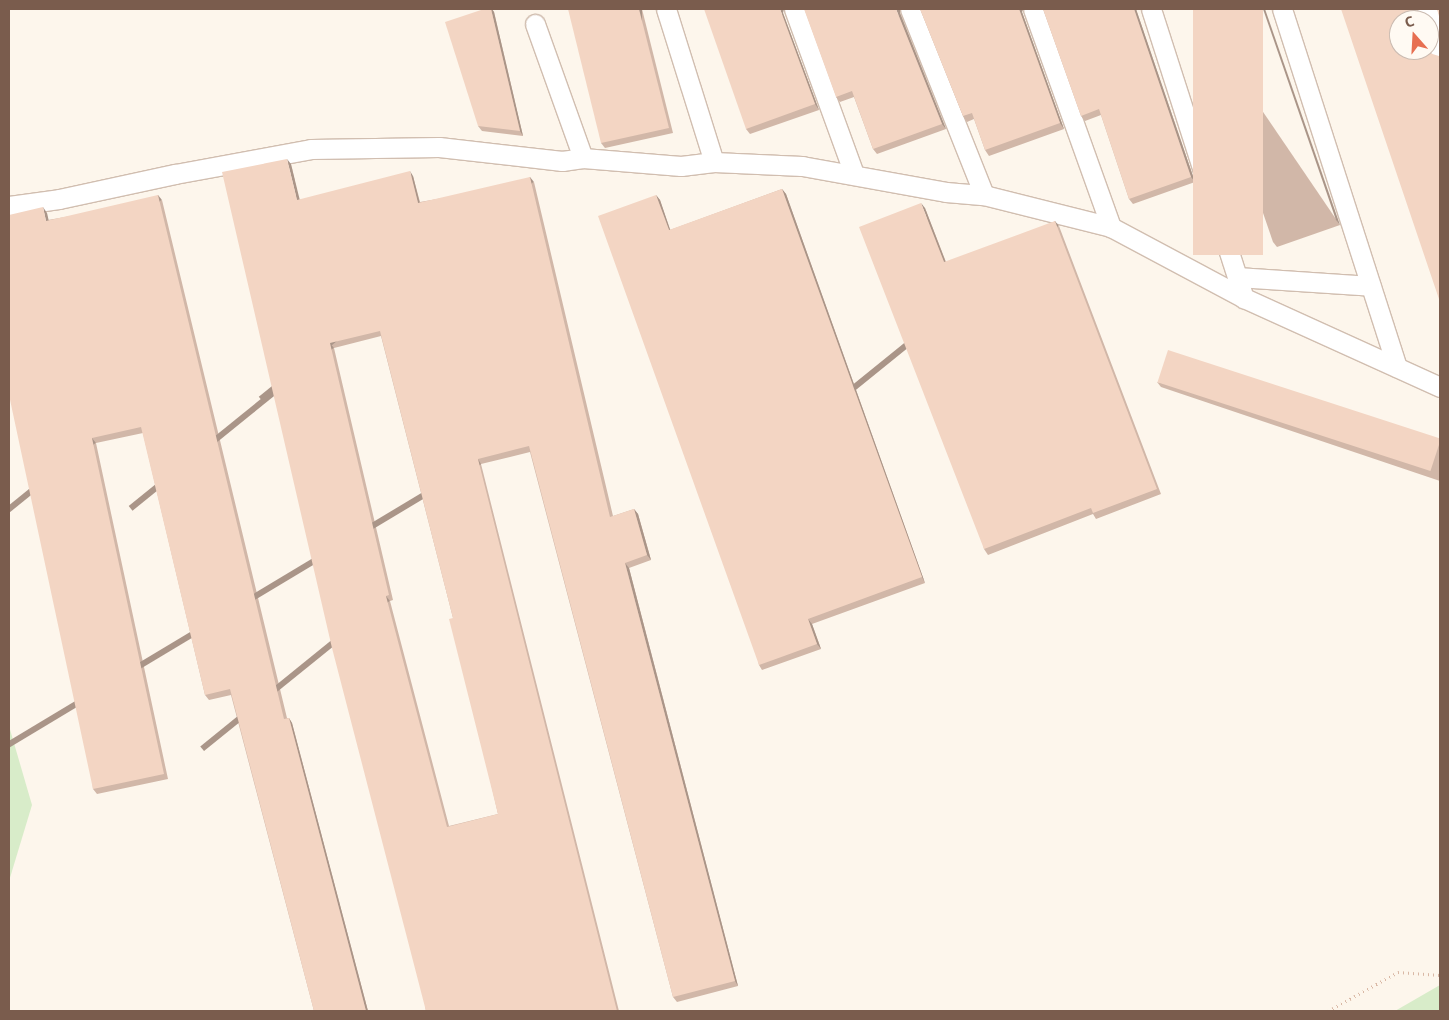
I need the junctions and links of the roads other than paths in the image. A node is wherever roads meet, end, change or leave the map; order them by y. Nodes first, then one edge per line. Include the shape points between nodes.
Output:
1 (666, 9) edge
2 (794, 9) edge
3 (910, 9) edge
4 (1033, 9) edge
5 (1151, 9) edge
6 (1282, 9) edge
7 (1427, 9) edge
8 (535, 24) dead end
9 (1440, 50) edge
10 (583, 158) junction
11 (714, 162) junction
12 (854, 174) junction
13 (984, 195) junction
14 (9, 206) edge
15 (1111, 227) junction
16 (1237, 277) junction
17 (1371, 286) junction
18 (1244, 298) junction
19 (1397, 367) junction
20 (1440, 387) edge

1 - 11 lane
2 - 12 lane
3 - 13 lane
4 - 15 lane
5 - 16 lane
6 - 17 lane
7 - 9 lane
8 - 10 lane
10 - 11 lane via 681,166
10 - 14 lane via 562,160 440,147 311,149
11 - 12 lane via 802,166
12 - 13 lane via 946,192
13 - 15 lane
15 - 18 lane
16 - 17 lane
16 - 18 lane
17 - 19 lane
18 - 19 lane
19 - 20 lane

